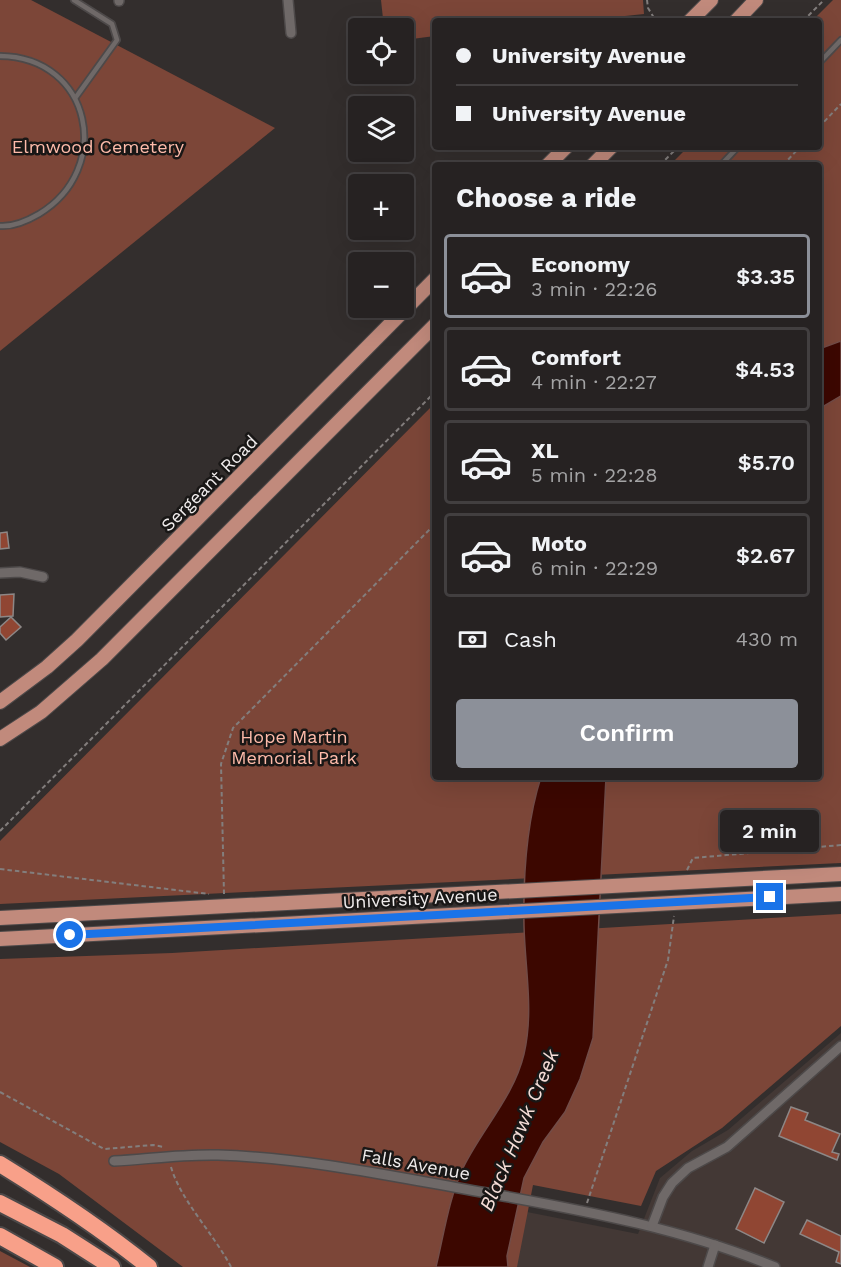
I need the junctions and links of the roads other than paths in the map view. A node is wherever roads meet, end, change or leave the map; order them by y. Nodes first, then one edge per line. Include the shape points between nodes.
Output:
1 (74, 0) edge
2 (288, 0) edge
3 (711, 0) edge
4 (756, 0) edge
5 (693, 18) edge
6 (739, 18) edge
7 (291, 33) dead end
8 (841, 40) edge
9 (0, 56) edge
10 (822, 60) edge
11 (76, 96) junction
12 (563, 150) edge
13 (608, 150) edge
14 (735, 150) edge
15 (551, 162) edge
16 (596, 162) edge
17 (724, 162) edge
18 (0, 226) edge
19 (432, 282) edge
20 (432, 328) edge
21 (0, 573) edge
22 (43, 577) dead end
23 (0, 702) edge
24 (0, 739) edge
25 (841, 874) edge
26 (841, 894) edge
27 (0, 918) edge
28 (0, 939) edge
29 (841, 1047) edge
30 (114, 1161) dead end
31 (0, 1164) edge
32 (0, 1203) edge
33 (652, 1226) junction
34 (0, 1236) edge
35 (715, 1245) junction
36 (55, 1267) edge
37 (112, 1267) edge
38 (149, 1267) edge
39 (708, 1267) edge
40 (775, 1267) edge

1 - 11 lane via 112,24 117,40
2 - 7 street
3 - 5 main road
4 - 6 main road
8 - 10 lane
9 - 11 lane via 40,65
11 - 18 lane via 83,139 78,172 71,185 47,209 30,219
12 - 15 main road
13 - 16 main road
14 - 17 lane
19 - 23 main road, Sergeant Road via 77,640
20 - 24 main road via 102,659 41,712
21 - 22 street
25 - 27 main road, University Avenue
26 - 28 main road, University Avenue
29 - 33 street via 727,1147 688,1168 672,1183
30 - 33 street, Falls Avenue via 217,1155 305,1162
31 - 38 highway via 50,1194
32 - 37 highway
33 - 35 street, Falls Avenue
34 - 36 highway
35 - 39 street
35 - 40 street, Falls Avenue

